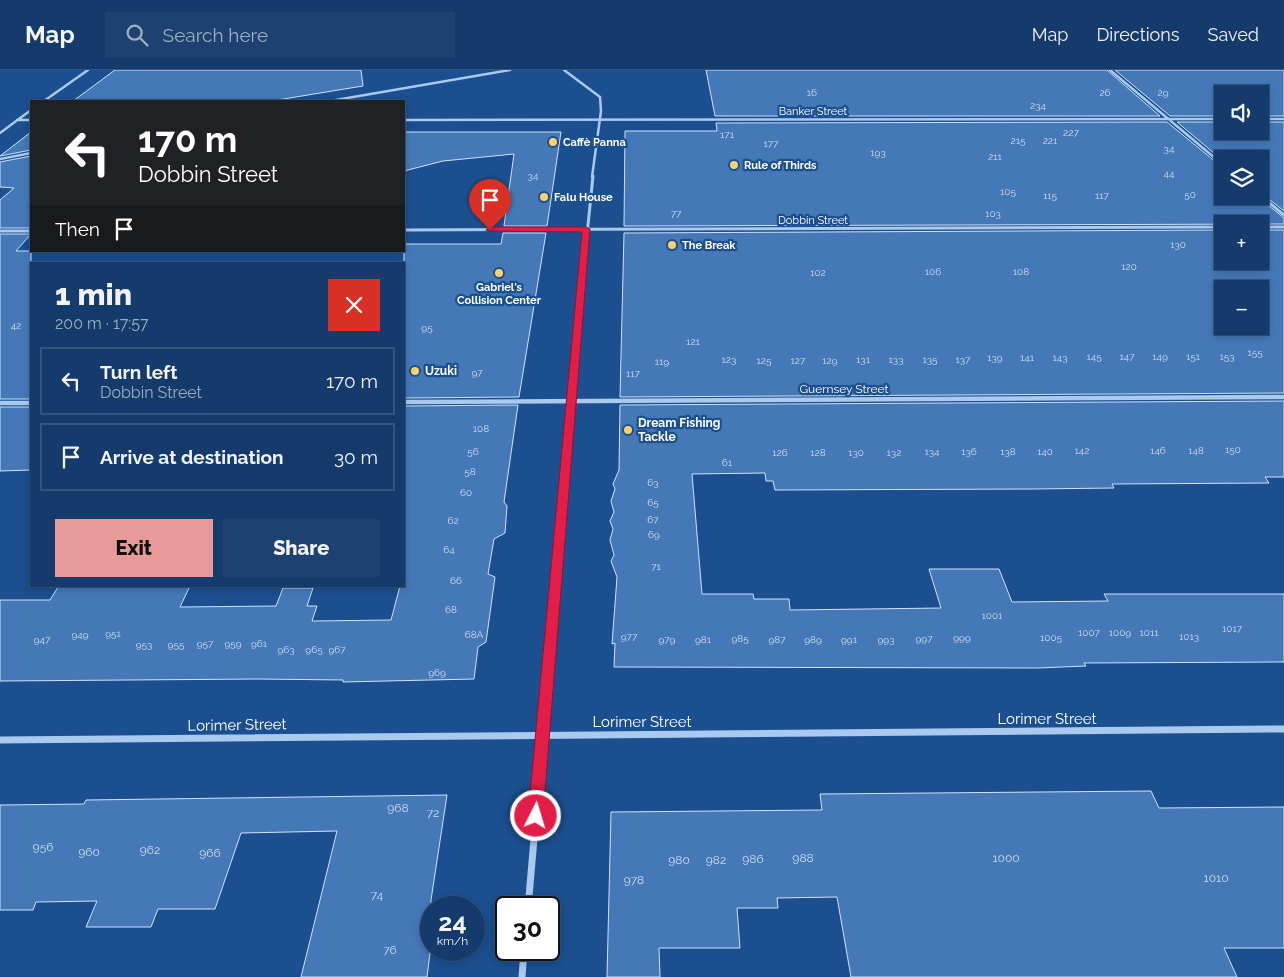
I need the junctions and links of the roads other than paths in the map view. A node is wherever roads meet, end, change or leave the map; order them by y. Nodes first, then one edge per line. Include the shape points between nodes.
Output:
1 (88, 70) edge
2 (510, 70) edge
3 (564, 70) edge
4 (1110, 70) edge
5 (45, 100) edge
6 (336, 100) edge
7 (30, 111) edge
8 (1168, 119) junction
9 (1214, 119) edge
10 (1269, 119) edge
11 (1284, 119) edge
12 (16, 120) junction
13 (30, 120) edge
14 (405, 120) edge
15 (599, 120) junction
16 (0, 133) edge
17 (30, 153) edge
18 (1214, 157) edge
19 (0, 158) edge
20 (1269, 202) edge
21 (1284, 215) edge
22 (1284, 226) edge
23 (1214, 227) edge
24 (1269, 227) edge
25 (586, 229) junction
26 (405, 230) edge
27 (0, 231) edge
28 (30, 231) edge
29 (1284, 397) edge
30 (571, 401) junction
31 (405, 402) edge
32 (0, 403) edge
33 (30, 403) edge
34 (1284, 729) edge
35 (543, 735) junction
36 (0, 740) edge
37 (529, 896) edge
38 (523, 961) edge
39 (522, 977) edge

1 - 5 street
2 - 6 street
3 - 15 street via 600,97 602,111
4 - 8 street
7 - 12 street
8 - 9 street, Banker Street
8 - 15 street, Banker Street
8 - 18 street
10 - 11 street
12 - 13 street
12 - 16 street
14 - 15 street, Banker Street
15 - 25 street
17 - 19 street
20 - 21 street
22 - 24 street
23 - 25 street, Dobbin Street
25 - 26 street, Dobbin Street
25 - 30 street
27 - 28 street
29 - 30 street, Guernsey Street
30 - 31 street, Guernsey Street
30 - 35 street
32 - 33 street
34 - 35 street, Lorimer Street
35 - 36 street, Lorimer Street
35 - 37 street
38 - 39 street

